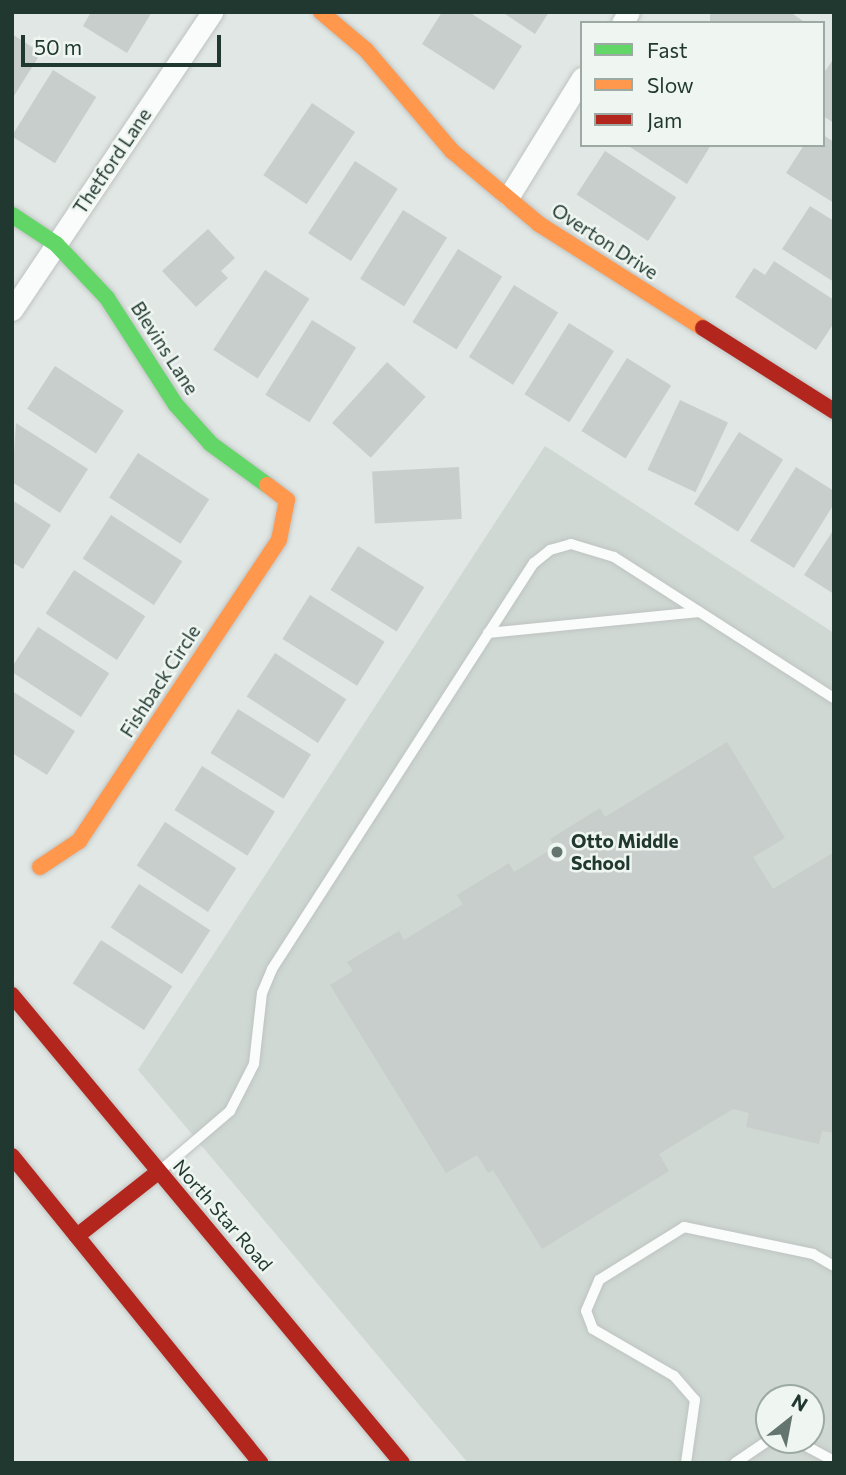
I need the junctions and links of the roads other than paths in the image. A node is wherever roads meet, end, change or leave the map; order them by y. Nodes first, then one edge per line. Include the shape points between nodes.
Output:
1 (212, 12) edge
2 (321, 12) edge
3 (580, 81) edge
4 (509, 196) junction
5 (12, 215) edge
6 (56, 244) junction
7 (12, 310) edge
8 (834, 411) edge
9 (287, 500) joint
10 (699, 611) junction
11 (488, 633) junction
12 (834, 698) edge
13 (40, 867) dead end
14 (12, 995) edge
15 (12, 1156) edge
16 (158, 1172) junction
17 (77, 1236) junction
18 (834, 1266) edge
19 (755, 1449) edge
20 (261, 1463) edge
21 (402, 1463) edge
22 (686, 1463) edge
23 (735, 1463) edge

1 - 6 street, Thetford Lane
2 - 4 street, Overton Drive via 366,50 452,151
3 - 4 street
4 - 8 street, Overton Drive via 539,224
5 - 6 street, Blevins Lane
6 - 7 street, Thetford Lane
6 - 9 street, Blevins Lane via 107,298 176,405 211,444
9 - 13 street, Fishback Circle via 279,540 79,841
10 - 11 lane
10 - 11 lane via 614,557 571,544 550,550 534,563
10 - 12 lane
11 - 16 lane via 272,969 262,993 254,1064 230,1111
14 - 16 street, North Star Road
15 - 17 street
16 - 17 street
16 - 21 street, North Star Road
17 - 20 street
18 - 22 lane via 813,1254 684,1227 599,1280 586,1311 593,1329 674,1376 695,1400
19 - 23 lane

